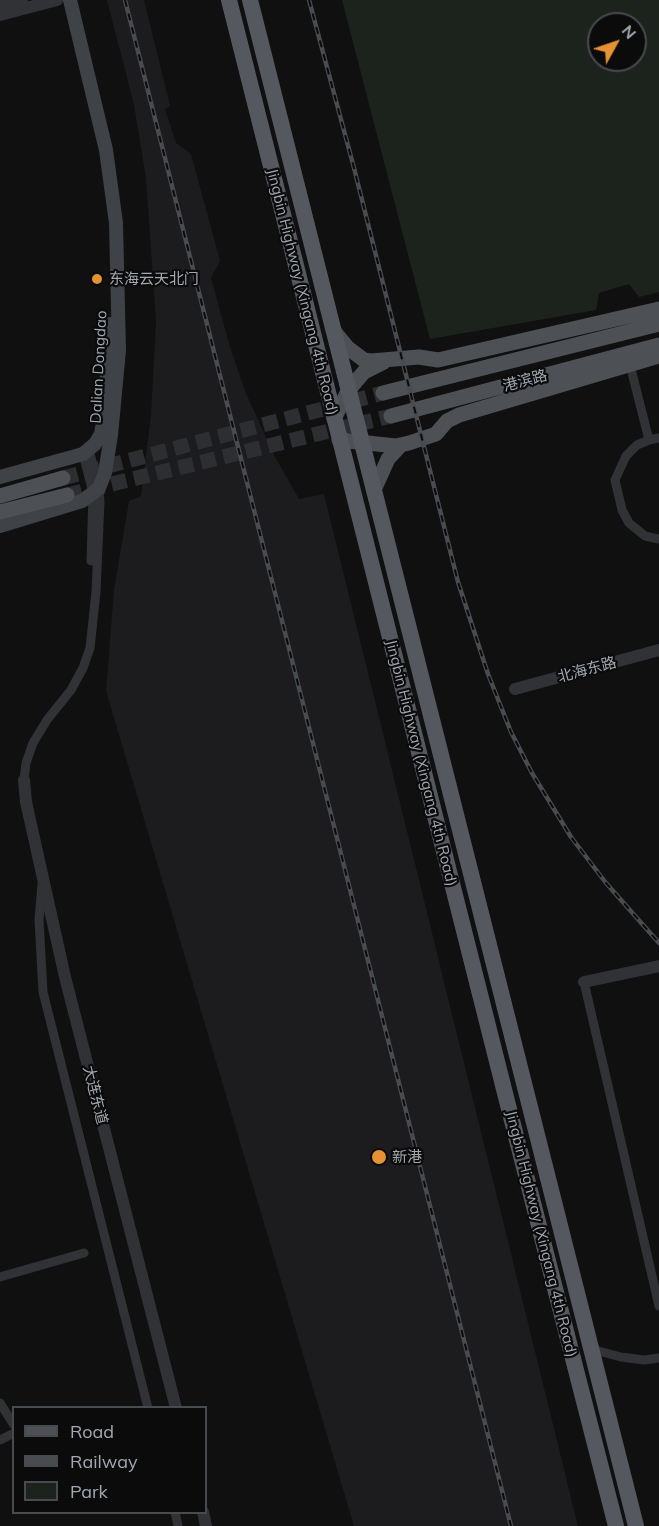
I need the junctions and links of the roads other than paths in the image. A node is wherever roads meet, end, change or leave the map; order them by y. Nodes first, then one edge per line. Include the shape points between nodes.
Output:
1 (22, 0) edge
2 (57, 0) edge
3 (63, 0) edge
4 (70, 0) edge
5 (229, 0) edge
6 (250, 0) edge
7 (0, 6) edge
8 (0, 15) edge
9 (659, 309) edge
10 (659, 324) edge
11 (333, 329) junction
12 (659, 345) edge
13 (659, 356) edge
14 (389, 359) junction
15 (630, 365) junction
16 (348, 391) junction
17 (383, 393) tunnel mouth
18 (391, 416) tunnel mouth
19 (334, 419) junction
20 (654, 439) edge
21 (339, 440) junction
22 (362, 443) junction
23 (401, 445) junction
24 (86, 452) junction
25 (0, 477) edge
26 (63, 478) tunnel mouth
27 (374, 490) junction
28 (96, 491) junction
29 (68, 495) tunnel mouth
30 (0, 496) edge
31 (0, 512) edge
32 (0, 526) edge
33 (659, 539) edge
34 (659, 650) edge
35 (515, 689) dead end
36 (24, 780) joint
37 (43, 873) junction
38 (659, 966) edge
39 (659, 972) edge
40 (584, 985) junction
41 (84, 1253) dead end
42 (0, 1277) edge
43 (659, 1306) edge
44 (591, 1349) junction
45 (659, 1358) edge
46 (0, 1397) edge
47 (0, 1403) edge
48 (148, 1406) edge
49 (176, 1406) edge
50 (12, 1416) edge
51 (12, 1422) edge
52 (616, 1526) edge
53 (636, 1526) edge

1 - 7 street
2 - 8 street
3 - 24 main road, Dalian Dongdao via 95,137 109,244 110,337 104,416 101,434
4 - 28 main road, Dalian Dongdao via 106,150 116,223 117,388 106,471
5 - 19 highway, Jingbin Highway (Xingang 4th Road)
6 - 11 highway, Jingbin Highway (Xingang 4th Road)
9 - 14 main road via 438,360
10 - 17 main road
11 - 14 main road via 364,360
11 - 16 highway, Jingbin Highway (Xingang 4th Road)
12 - 18 main road, 港滨路
13 - 15 main road
14 - 16 main road via 364,372
15 - 20 street
15 - 23 main road via 459,415 447,421 436,434
16 - 19 main road
16 - 22 highway, Jingbin Highway (Xingang 4th Road)
19 - 21 highway, Jingbin Highway (Xingang 4th Road)
20 - 33 street via 637,445 626,456 615,480 629,524 645,536
21 - 22 main road
21 - 52 highway, Jingbin Highway (Xingang 4th Road)
22 - 23 main road
22 - 27 highway, Jingbin Highway (Xingang 4th Road)
23 - 27 main road via 388,459
24 - 25 main road
24 - 28 street
26 - 30 main road
27 - 44 highway, Jingbin Highway (Xingang 4th Road)
28 - 32 main road via 82,501
28 - 36 street via 83,657 30,741 21,766
29 - 31 main road
34 - 35 street, 北海东路
36 - 37 street, 大连东道
37 - 48 street via 39,920 43,992
37 - 49 street, 大连东道 via 65,977
38 - 40 street
39 - 40 street
40 - 43 street
41 - 42 street
44 - 45 street via 621,1357
44 - 53 highway, Jingbin Highway (Xingang 4th Road)
46 - 50 street
47 - 51 street

